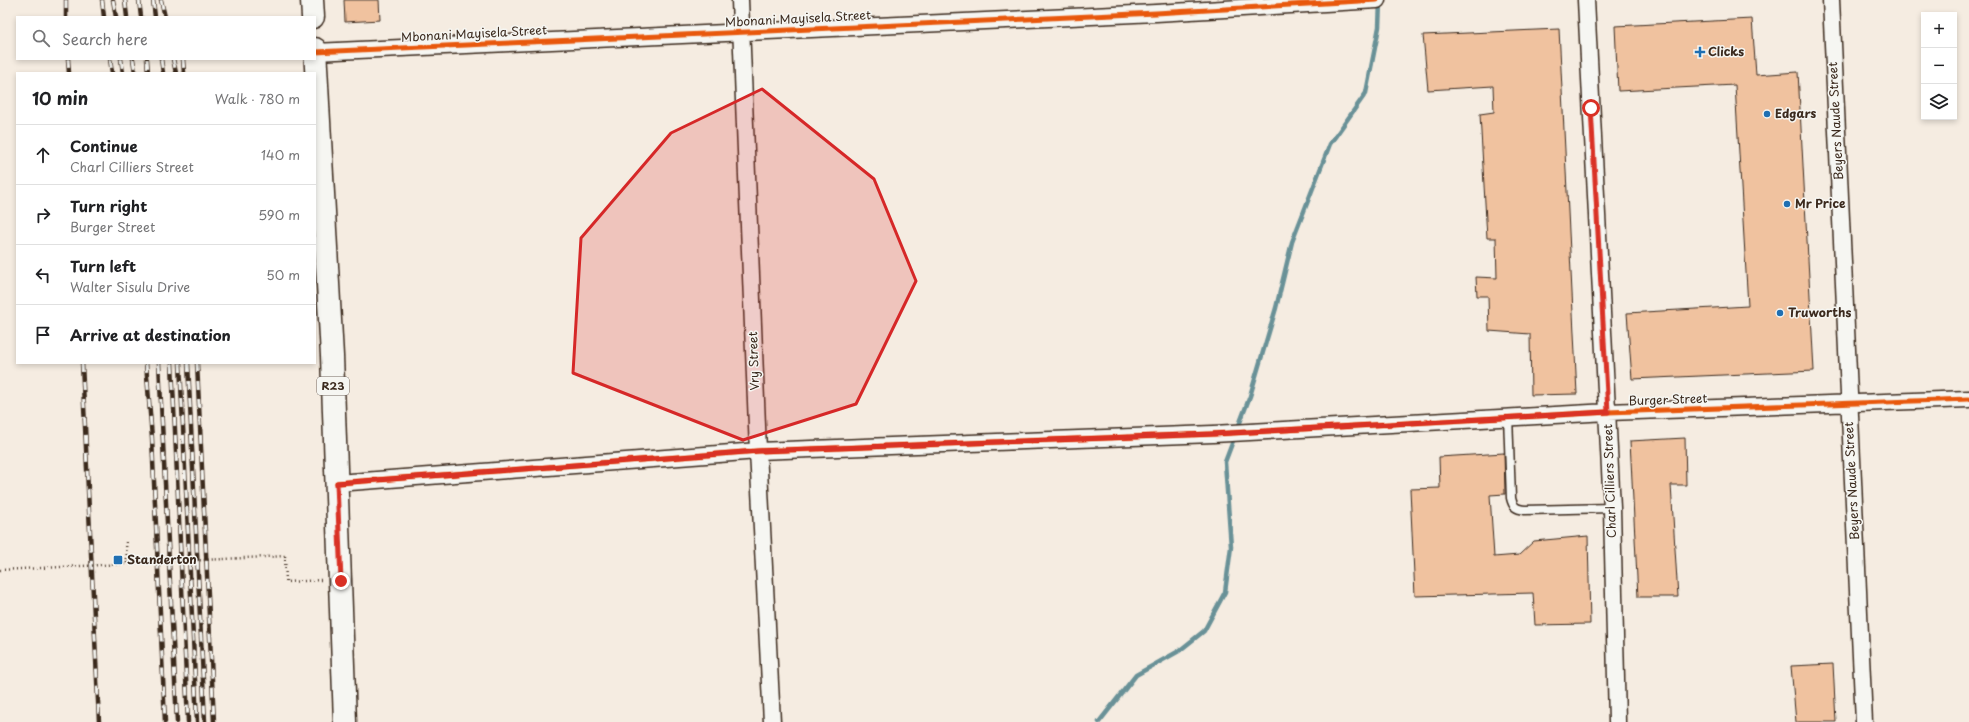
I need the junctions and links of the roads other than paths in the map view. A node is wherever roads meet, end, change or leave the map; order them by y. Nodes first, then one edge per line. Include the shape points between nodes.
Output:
1 (312, 0) edge
2 (740, 0) edge
3 (1377, 0) edge
4 (1586, 0) edge
5 (1831, 0) edge
6 (1155, 6) edge
7 (313, 16) edge
8 (741, 32) junction
9 (316, 51) edge
10 (315, 60) edge
11 (1969, 399) edge
12 (1848, 404) junction
13 (1608, 412) junction
14 (1508, 416) junction
15 (758, 451) junction
16 (337, 483) junction
17 (1612, 508) junction
18 (345, 722) edge
19 (772, 722) edge
20 (1617, 722) edge
21 (1864, 722) edge

1 - 7 main road
2 - 8 street, Vry Street
3 - 6 street, Mbonani Mayisela Street
4 - 13 street, Charl Cilliers Street
5 - 12 street, Beyers Naude Street
6 - 8 street, Mbonani Mayisela Street
8 - 9 street, Mbonani Mayisela Street
8 - 15 street, Vry Street
10 - 16 main road, R23
11 - 12 street, Burger Street
12 - 13 street, Burger Street
12 - 21 street, Beyers Naude Street
13 - 14 street, Burger Street
13 - 17 street, Charl Cilliers Street
14 - 15 street, Burger Street via 1213,434
14 - 17 lane via 1512,505 1525,510
15 - 16 street, Burger Street
15 - 19 street, Vry Street
16 - 18 main road, R23
17 - 20 street, Charl Cilliers Street

